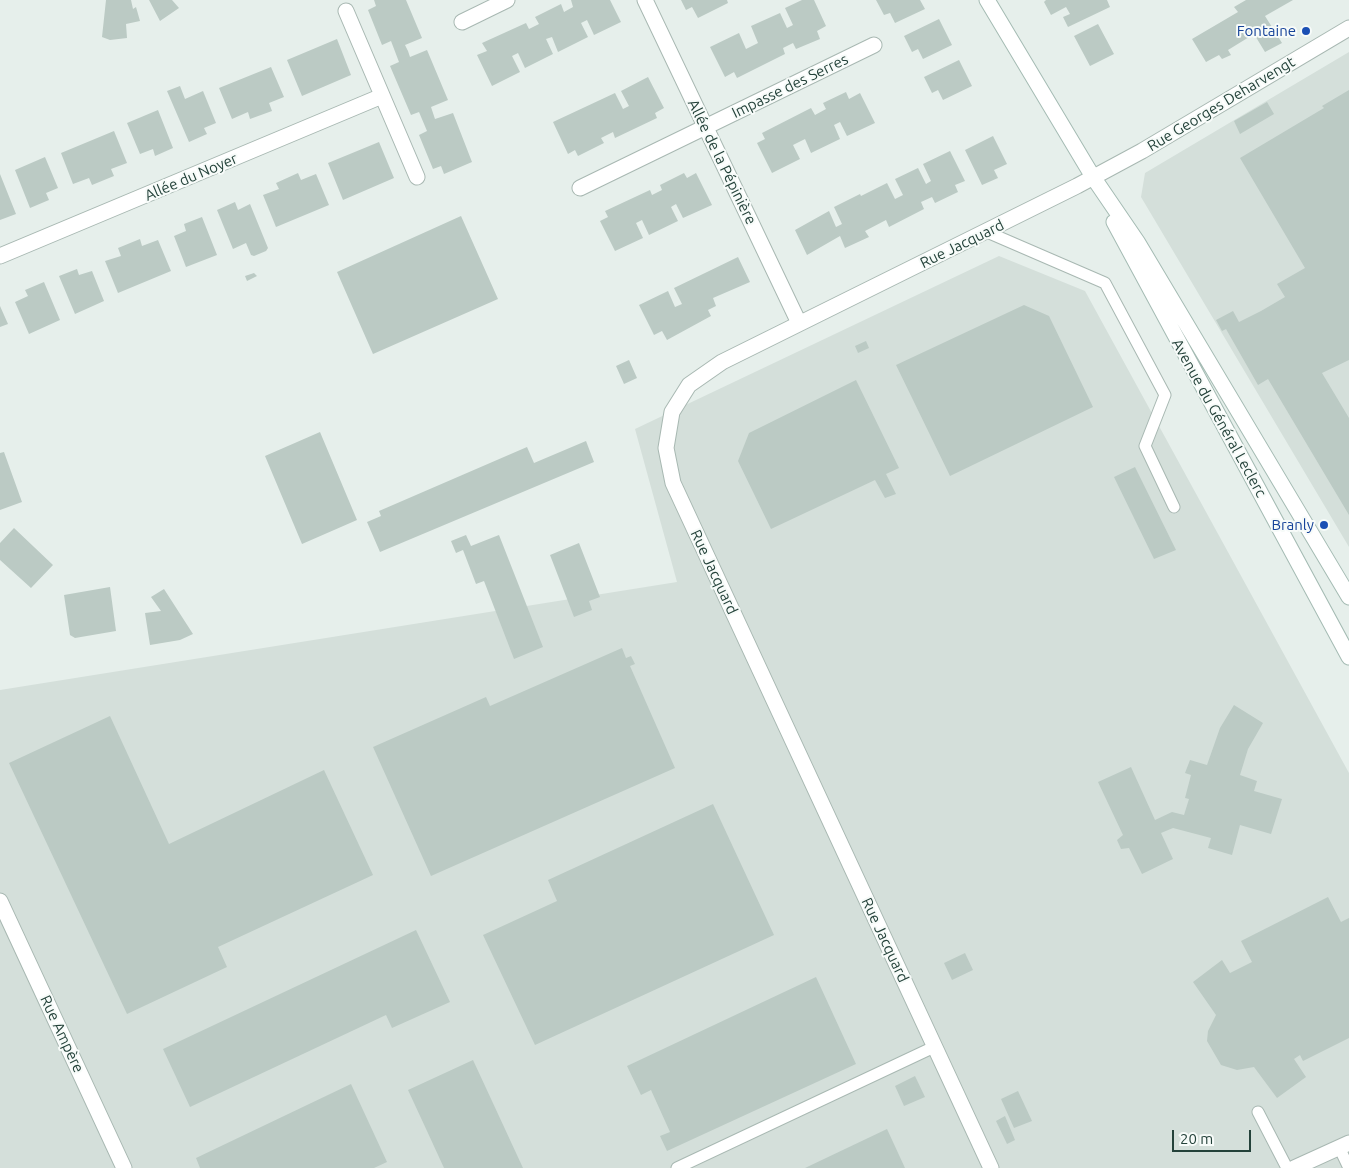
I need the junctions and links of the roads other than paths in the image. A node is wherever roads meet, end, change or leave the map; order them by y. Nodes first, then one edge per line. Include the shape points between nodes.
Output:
1 (508, 0) edge
2 (645, 0) edge
3 (987, 0) edge
4 (346, 11) dead end
5 (462, 22) dead end
6 (1349, 28) edge
7 (874, 45) dead end
8 (382, 96) junction
9 (705, 127) junction
10 (417, 177) dead end
11 (1092, 177) junction
12 (580, 188) dead end
13 (987, 232) junction
14 (0, 256) edge
15 (799, 323) junction
16 (1174, 507) dead end
17 (1349, 597) edge
18 (1349, 657) edge
19 (0, 901) edge
20 (934, 1046) junction
21 (1258, 1112) dead end
22 (1344, 1145) edge
23 (124, 1168) edge
24 (677, 1168) edge
25 (991, 1168) edge
26 (1287, 1168) edge
27 (1294, 1168) edge
28 (1349, 1168) edge

1 - 5 street
2 - 9 street, Allée de la Pépinière
3 - 11 street, Avenue du Général Leclerc
4 - 8 street
6 - 11 street, Rue Georges Deharvengt via 1142,151
7 - 9 street, Impasse des Serres
8 - 10 street
8 - 14 street, Allée du Noyer
9 - 12 street, Impasse des Serres
9 - 15 street, Allée de la Pépinière
11 - 13 street, Rue Jacquard
11 - 17 street, Avenue du Général Leclerc via 1138,243
11 - 18 street, Avenue du Général Leclerc via 1129,252
13 - 15 street, Rue Jacquard
13 - 16 lane via 1105,283 1165,395 1144,446
15 - 20 street, Rue Jacquard via 722,362 689,385 672,412 666,448 673,483
19 - 23 street, Rue Ampère
20 - 24 lane
20 - 25 street, Rue Jacquard
21 - 26 lane
22 - 27 street
22 - 28 lane

